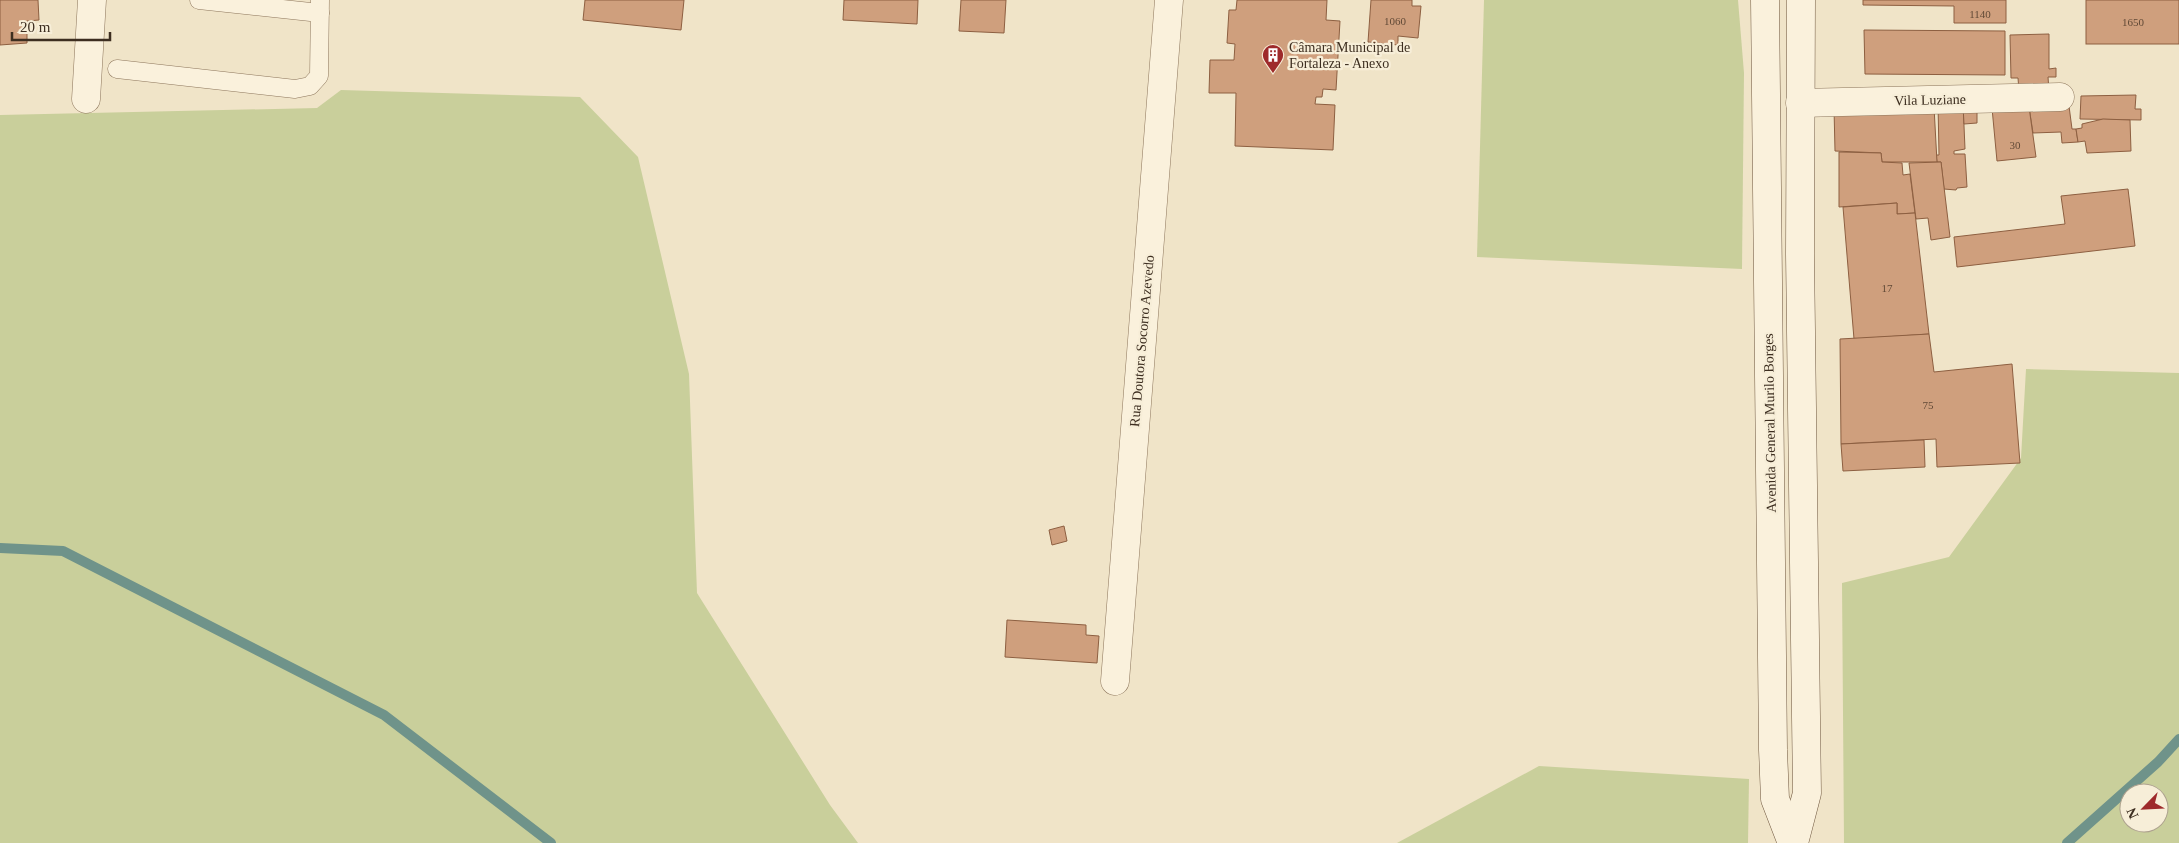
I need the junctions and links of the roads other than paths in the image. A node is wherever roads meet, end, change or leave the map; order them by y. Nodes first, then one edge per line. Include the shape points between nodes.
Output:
1 (92, 0) edge
2 (199, 0) edge
3 (1169, 0) edge
4 (1765, 0) edge
5 (1801, 0) edge
6 (320, 7) edge
7 (117, 69) dead end
8 (2060, 97) dead end
9 (86, 99) dead end
10 (1800, 103) junction
11 (1115, 682) dead end
12 (1793, 843) edge

1 - 9 main road
2 - 6 lane
3 - 11 main road, Rua Doutora Socorro Azevedo
4 - 12 main road, Avenida General Murilo Borges via 1774,769 1775,799
5 - 10 main road, Avenida General Murilo Borges
6 - 7 lane via 319,76 310,86 295,89
8 - 10 main road, Vila Luziane
10 - 12 main road, Avenida General Murilo Borges via 1807,793

